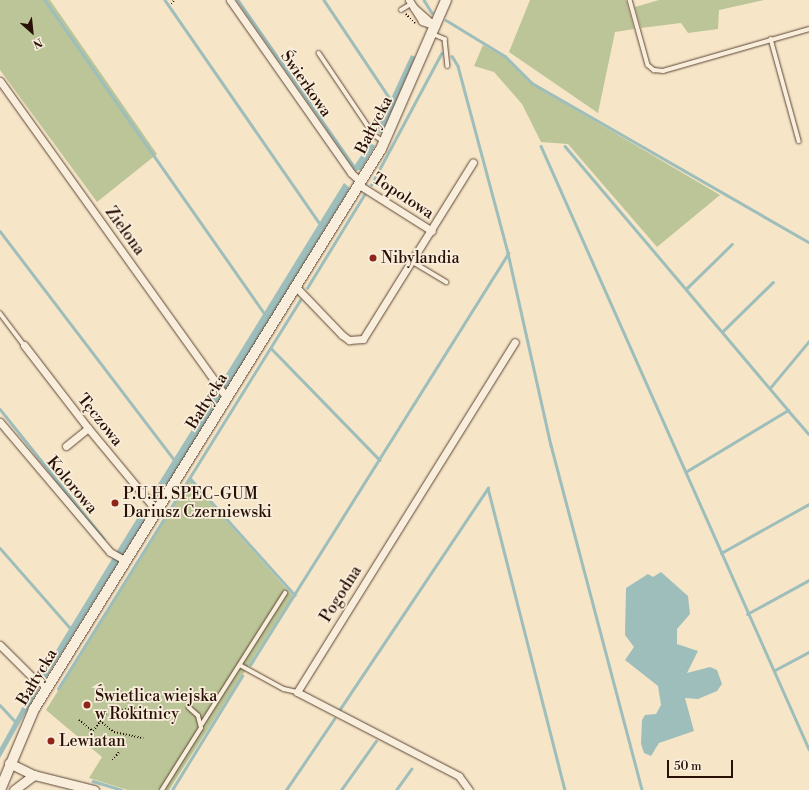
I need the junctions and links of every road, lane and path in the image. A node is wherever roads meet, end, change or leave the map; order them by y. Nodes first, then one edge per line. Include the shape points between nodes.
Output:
1 (174, 0) edge
2 (230, 0) edge
3 (446, 0) edge
4 (630, 0) edge
5 (172, 4) dead end
6 (412, 4) edge
7 (401, 10) dead end
8 (809, 29) edge
9 (433, 30) junction
10 (771, 39) junction
11 (318, 54) dead end
12 (448, 66) dead end
13 (0, 81) edge
14 (799, 141) dead end
15 (384, 142) junction
16 (473, 162) dead end
17 (360, 183) junction
18 (432, 231) junction
19 (413, 262) junction
20 (446, 282) dead end
21 (296, 287) junction
22 (0, 313) edge
23 (515, 342) dead end
24 (24, 345) joint
25 (227, 398) junction
26 (0, 422) edge
27 (88, 428) junction
28 (66, 446) dead end
29 (159, 508) junction
30 (124, 560) junction
31 (285, 593) dead end
32 (0, 645) edge
33 (240, 665) junction
34 (48, 687) junction
35 (297, 692) junction
36 (135, 708) dead end
37 (189, 708) dead end
38 (79, 720) dead end
39 (100, 721) junction
40 (202, 724) junction
41 (143, 738) dead end
42 (120, 751) dead end
43 (112, 760) dead end
44 (9, 763) junction
45 (34, 775) junction
46 (0, 790) edge
47 (14, 790) edge
48 (94, 790) edge
49 (162, 790) edge
50 (469, 790) edge

1 - 5 path
2 - 17 street, Świerkowa
3 - 9 main road, Bałtycka
4 - 10 lane via 648,65 654,70 663,71
6 - 7 lane
6 - 9 street
8 - 10 lane
9 - 12 lane via 445,39
9 - 15 main road, Bałtycka
10 - 14 lane
11 - 15 lane via 374,135
13 - 25 street, Zielona
15 - 17 main road, Bałtycka
16 - 18 street, Topolowa
17 - 18 street, Topolowa
17 - 21 main road, Bałtycka
18 - 19 street, Topolowa
19 - 20 lane
19 - 21 street, Topolowa via 370,333 357,342 342,335
21 - 25 main road, Bałtycka
22 - 24 lane
23 - 35 street, Pogodna
24 - 27 street, Tęczowa
25 - 29 main road, Bałtycka
26 - 30 street, Kolorowa via 113,555
27 - 28 street
27 - 29 street, Tęczowa via 151,504
29 - 30 main road, Bałtycka
30 - 34 main road, Bałtycka
31 - 33 lane
32 - 34 street via 32,678
33 - 35 lane via 284,689
33 - 40 lane
34 - 44 main road, Bałtycka
35 - 50 street via 459,776
36 - 39 path via 107,712
37 - 40 lane
38 - 39 path via 93,730
39 - 41 path via 114,732
40 - 49 lane
42 - 43 path
44 - 45 street
44 - 46 main road, Bałtycka
45 - 47 street
45 - 48 street

